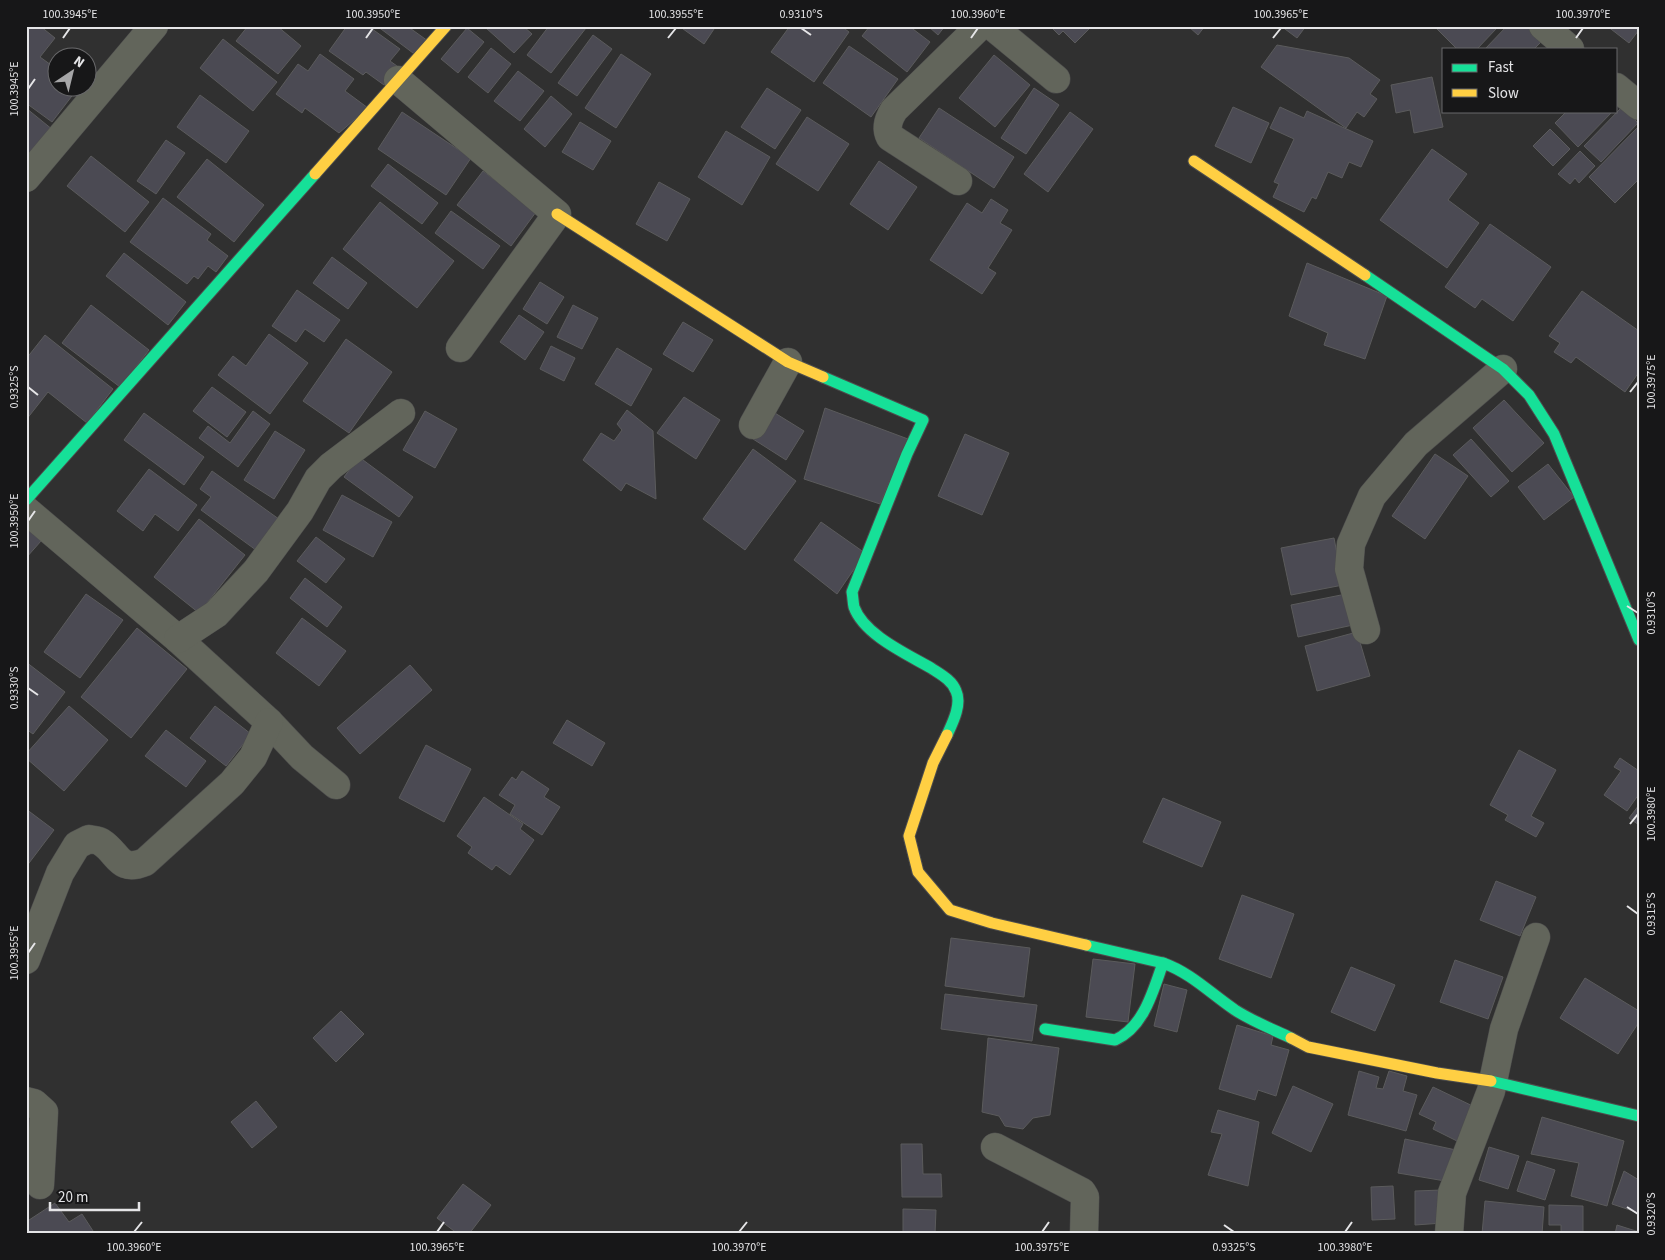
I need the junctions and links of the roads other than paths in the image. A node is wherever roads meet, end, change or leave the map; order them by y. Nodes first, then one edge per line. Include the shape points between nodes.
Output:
1 (154, 26) edge
2 (446, 26) edge
3 (980, 26) edge
4 (992, 26) edge
5 (1543, 26) edge
6 (1569, 48) edge
7 (1056, 79) dead end
8 (398, 80) junction
9 (1618, 89) edge
10 (1639, 106) edge
11 (1194, 161) dead end
12 (26, 178) edge
13 (958, 181) dead end
14 (557, 214) junction
15 (460, 348) dead end
16 (788, 362) junction
17 (1503, 369) junction
18 (401, 413) dead end
19 (753, 424) dead end
20 (26, 500) edge
21 (26, 510) edge
22 (1366, 630) dead end
23 (178, 638) junction
24 (1639, 640) edge
25 (270, 722) junction
26 (336, 785) dead end
27 (1536, 937) dead end
28 (26, 960) edge
29 (1163, 963) junction
30 (1044, 1029) dead end
31 (1493, 1082) junction
32 (26, 1101) edge
33 (1639, 1116) edge
34 (995, 1147) dead end
35 (40, 1185) dead end
36 (1084, 1234) edge
37 (1449, 1234) edge

1 - 12 street
2 - 8 street
3 - 13 street via 894,110 889,119 890,137
4 - 7 street
5 - 6 street
8 - 14 street
8 - 20 street
9 - 10 street
11 - 17 street
14 - 15 street
14 - 16 street
16 - 19 street
16 - 29 street via 923,420 852,592 854,607 862,622 877,636 947,679 957,692 958,703 952,724 934,763 909,836 918,872 950,910
17 - 22 street via 1416,444 1372,496 1351,544 1349,568
17 - 24 street via 1529,395 1554,434
18 - 23 street via 318,479 300,511 256,571 216,614
21 - 23 street
23 - 25 street
25 - 26 street via 302,757
25 - 28 street via 253,757 232,783 144,862 134,866 122,864 101,842 89,839 77,845 60,873
27 - 31 street via 1504,1029
29 - 30 street via 1146,1008 1128,1034 1115,1040
29 - 31 street via 1193,978 1236,1011 1308,1047
31 - 33 street
31 - 37 street via 1452,1193
32 - 35 street via 44,1112
34 - 36 street via 1082,1192 1085,1197

